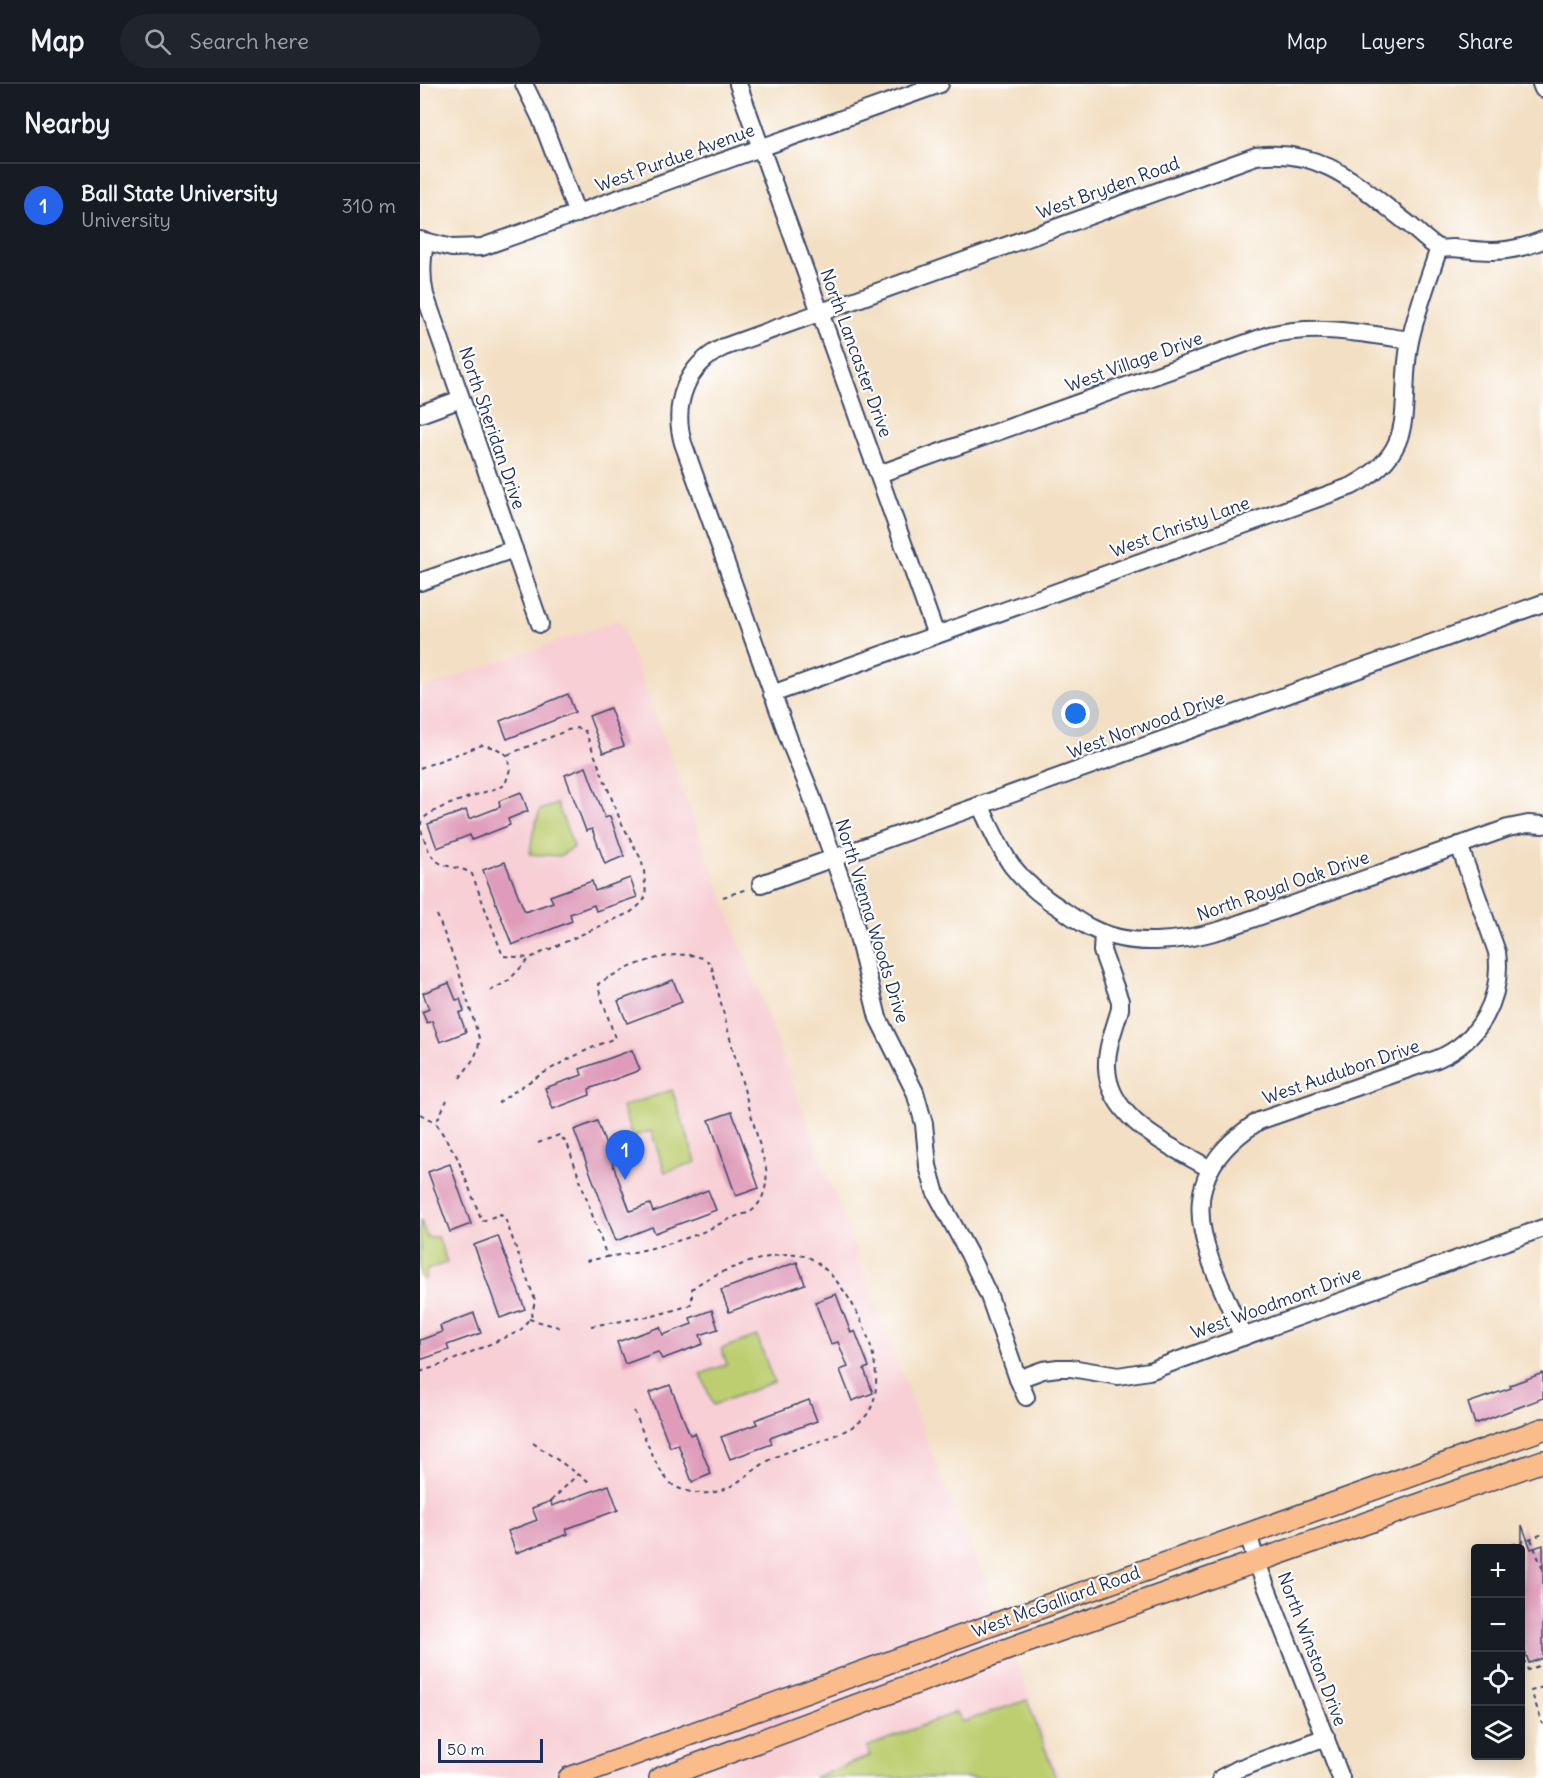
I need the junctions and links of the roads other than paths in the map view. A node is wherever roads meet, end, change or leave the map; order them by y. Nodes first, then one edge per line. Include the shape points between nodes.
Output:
1 (524, 84) edge
2 (738, 84) edge
3 (940, 84) edge
4 (1541, 84) edge
5 (1543, 89) edge
6 (762, 148) junction
7 (577, 214) junction
8 (1543, 240) edge
9 (423, 241) edge
10 (1439, 248) junction
11 (820, 312) junction
12 (1410, 340) junction
13 (687, 382) joint
14 (461, 399) junction
15 (420, 414) edge
16 (879, 474) junction
17 (514, 549) junction
18 (420, 582) edge
19 (1543, 603) edge
20 (540, 624) dead end
21 (936, 635) junction
22 (772, 694) junction
23 (980, 805) junction
24 (1543, 825) edge
25 (1459, 845) junction
26 (833, 858) junction
27 (761, 884) road end
28 (1103, 933) junction
29 (1210, 1169) junction
30 (1543, 1228) edge
31 (1243, 1337) junction
32 (1018, 1379) junction
33 (1026, 1397) dead end
34 (1543, 1429) edge
35 (1543, 1461) edge
36 (1248, 1534) junction
37 (1257, 1563) junction
38 (1326, 1737) junction
39 (569, 1778) edge
40 (660, 1778) edge
41 (1221, 1778) edge
42 (1341, 1778) edge

1 - 7 street
2 - 6 street, North Lancaster Drive
3 - 6 street, West Purdue Avenue
4 - 5 street
6 - 7 street, West Purdue Avenue
6 - 11 street, North Lancaster Drive
7 - 9 street, West Purdue Avenue via 482,248 452,248
8 - 10 street via 1504,251
9 - 14 street, North Sheridan Drive via 425,295
10 - 11 street, West Bryden Road via 1335,168 1275,154 1239,161
10 - 12 street, West Christy Lane
11 - 13 street, West Bryden Road via 712,353
11 - 16 street, North Lancaster Drive
12 - 16 street, West Village Drive via 1337,329 1269,335
12 - 21 street, West Christy Lane via 1400,437 1386,460 1365,479
13 - 22 street, North Vienna Woods Drive via 678,416 683,443
14 - 15 street
14 - 17 street, North Sheridan Drive
16 - 21 street, North Lancaster Drive
17 - 18 street
17 - 20 street, North Sheridan Drive
19 - 23 street, West Norwood Drive
21 - 22 street, West Christy Lane
22 - 26 street, North Vienna Woods Drive
23 - 26 street, West Norwood Drive
23 - 28 street, North Royal Oak Drive via 1010,864 1028,884 1050,902
24 - 25 street, North Royal Oak Drive via 1508,828
25 - 28 street, North Royal Oak Drive via 1198,937 1157,941
25 - 29 street, West Audubon Drive via 1497,952 1493,1000 1480,1025 1461,1046 1444,1056 1258,1121 1237,1134
26 - 27 street, West Norwood Drive
26 - 32 street, North Vienna Woods Drive via 860,939 878,1018 915,1092 935,1191 989,1296
28 - 29 street via 1102,951 1120,1001 1107,1065 1116,1100 1150,1132
29 - 31 street, West Audubon Drive via 1203,1188 1201,1228
30 - 31 street, West Woodmont Drive
31 - 32 street, West Woodmont Drive via 1129,1375 1058,1368
32 - 33 street, North Vienna Woods Drive
34 - 36 main road, West McGalliard Road
35 - 37 main road, West McGalliard Road
36 - 37 street, North Winston Drive
36 - 39 main road, West McGalliard Road
37 - 38 street, North Winston Drive
37 - 40 main road, West McGalliard Road via 1024,1643
38 - 41 street
38 - 42 street, North Winston Drive

